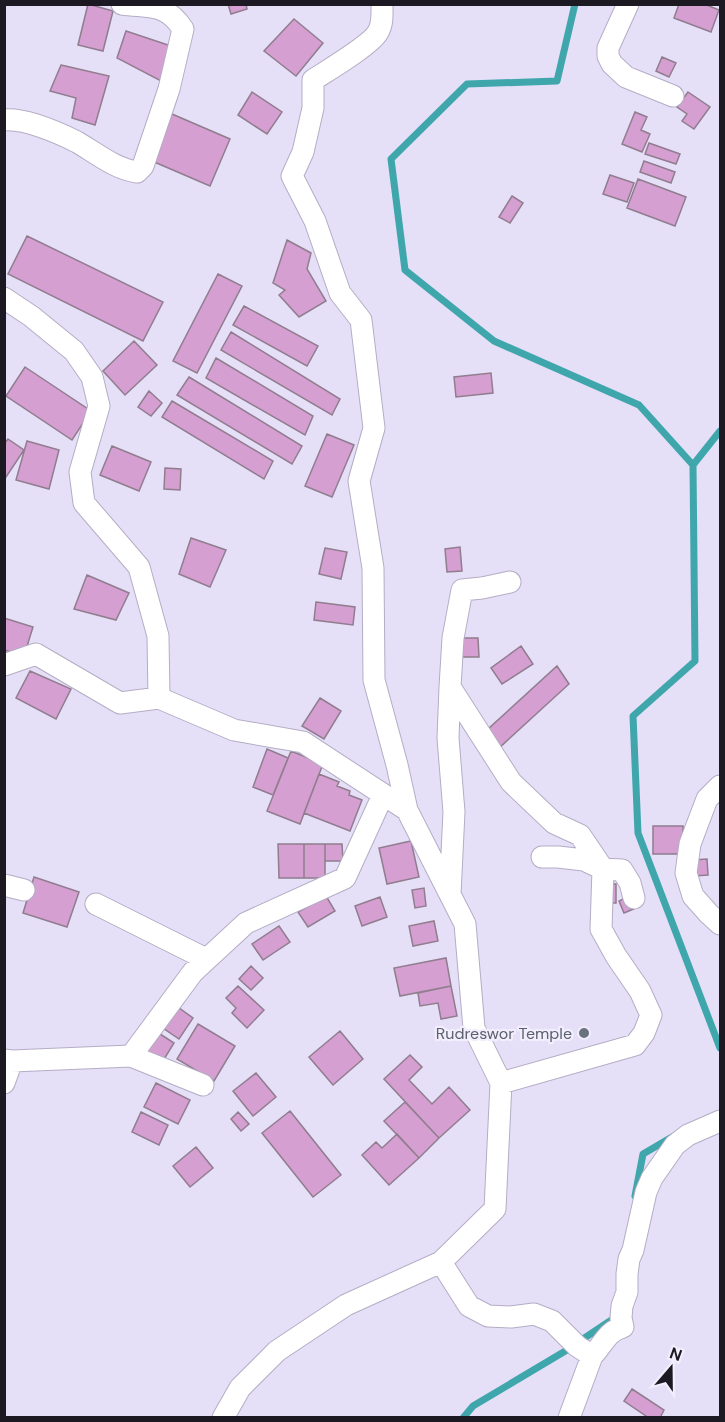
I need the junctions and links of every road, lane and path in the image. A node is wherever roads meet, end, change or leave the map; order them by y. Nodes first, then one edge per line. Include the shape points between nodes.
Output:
1 (122, 4) edge
2 (382, 4) edge
3 (628, 4) edge
4 (127, 5) edge
5 (673, 96) dead end
6 (4, 120) edge
7 (4, 298) edge
8 (510, 582) dead end
9 (4, 665) edge
10 (450, 687) junction
11 (159, 698) junction
12 (720, 786) edge
13 (383, 795) junction
14 (407, 810) junction
15 (542, 857) dead end
16 (603, 869) junction
17 (450, 894) junction
18 (634, 898) dead end
19 (96, 904) dead end
20 (720, 924) edge
21 (206, 959) junction
22 (131, 1056) junction
23 (8, 1061) edge
24 (4, 1083) edge
25 (501, 1083) junction
26 (203, 1085) dead end
27 (720, 1121) edge
28 (441, 1262) junction
29 (592, 1356) junction
30 (223, 1418) edge
31 (569, 1418) edge

1 - 4 street
2 - 14 street via 378,33 314,80 313,108 303,152 292,176 315,221 340,293 361,320 374,428 359,481 373,568 374,680
3 - 5 street via 608,56 626,78
4 - 6 street via 164,9 183,29 169,89 143,166 137,172 35,125
7 - 11 street via 74,351 92,377 99,406 80,472 84,503 139,567 158,636
8 - 10 street via 462,590 453,638
9 - 11 street via 36,654 120,703
10 - 16 street via 511,782 554,823 580,834
10 - 17 street via 448,738 454,812
11 - 13 street via 234,730 303,742
12 - 20 street via 707,799 690,843 686,873 693,896
13 - 14 street
13 - 21 street via 345,878 246,923
14 - 17 street
15 - 16 street via 584,860
16 - 18 street via 622,870
16 - 25 street via 601,929 651,1014 644,1033 636,1045
17 - 25 street via 465,924 474,1028
19 - 21 street
21 - 22 street
22 - 23 street
22 - 26 street
23 - 24 street
25 - 28 street via 495,1209
27 - 29 street via 675,1145 652,1178 628,1259 623,1327 605,1338
28 - 29 street via 469,1306 488,1316 534,1314 552,1321
28 - 30 street via 346,1305 277,1351 240,1388
29 - 31 street

